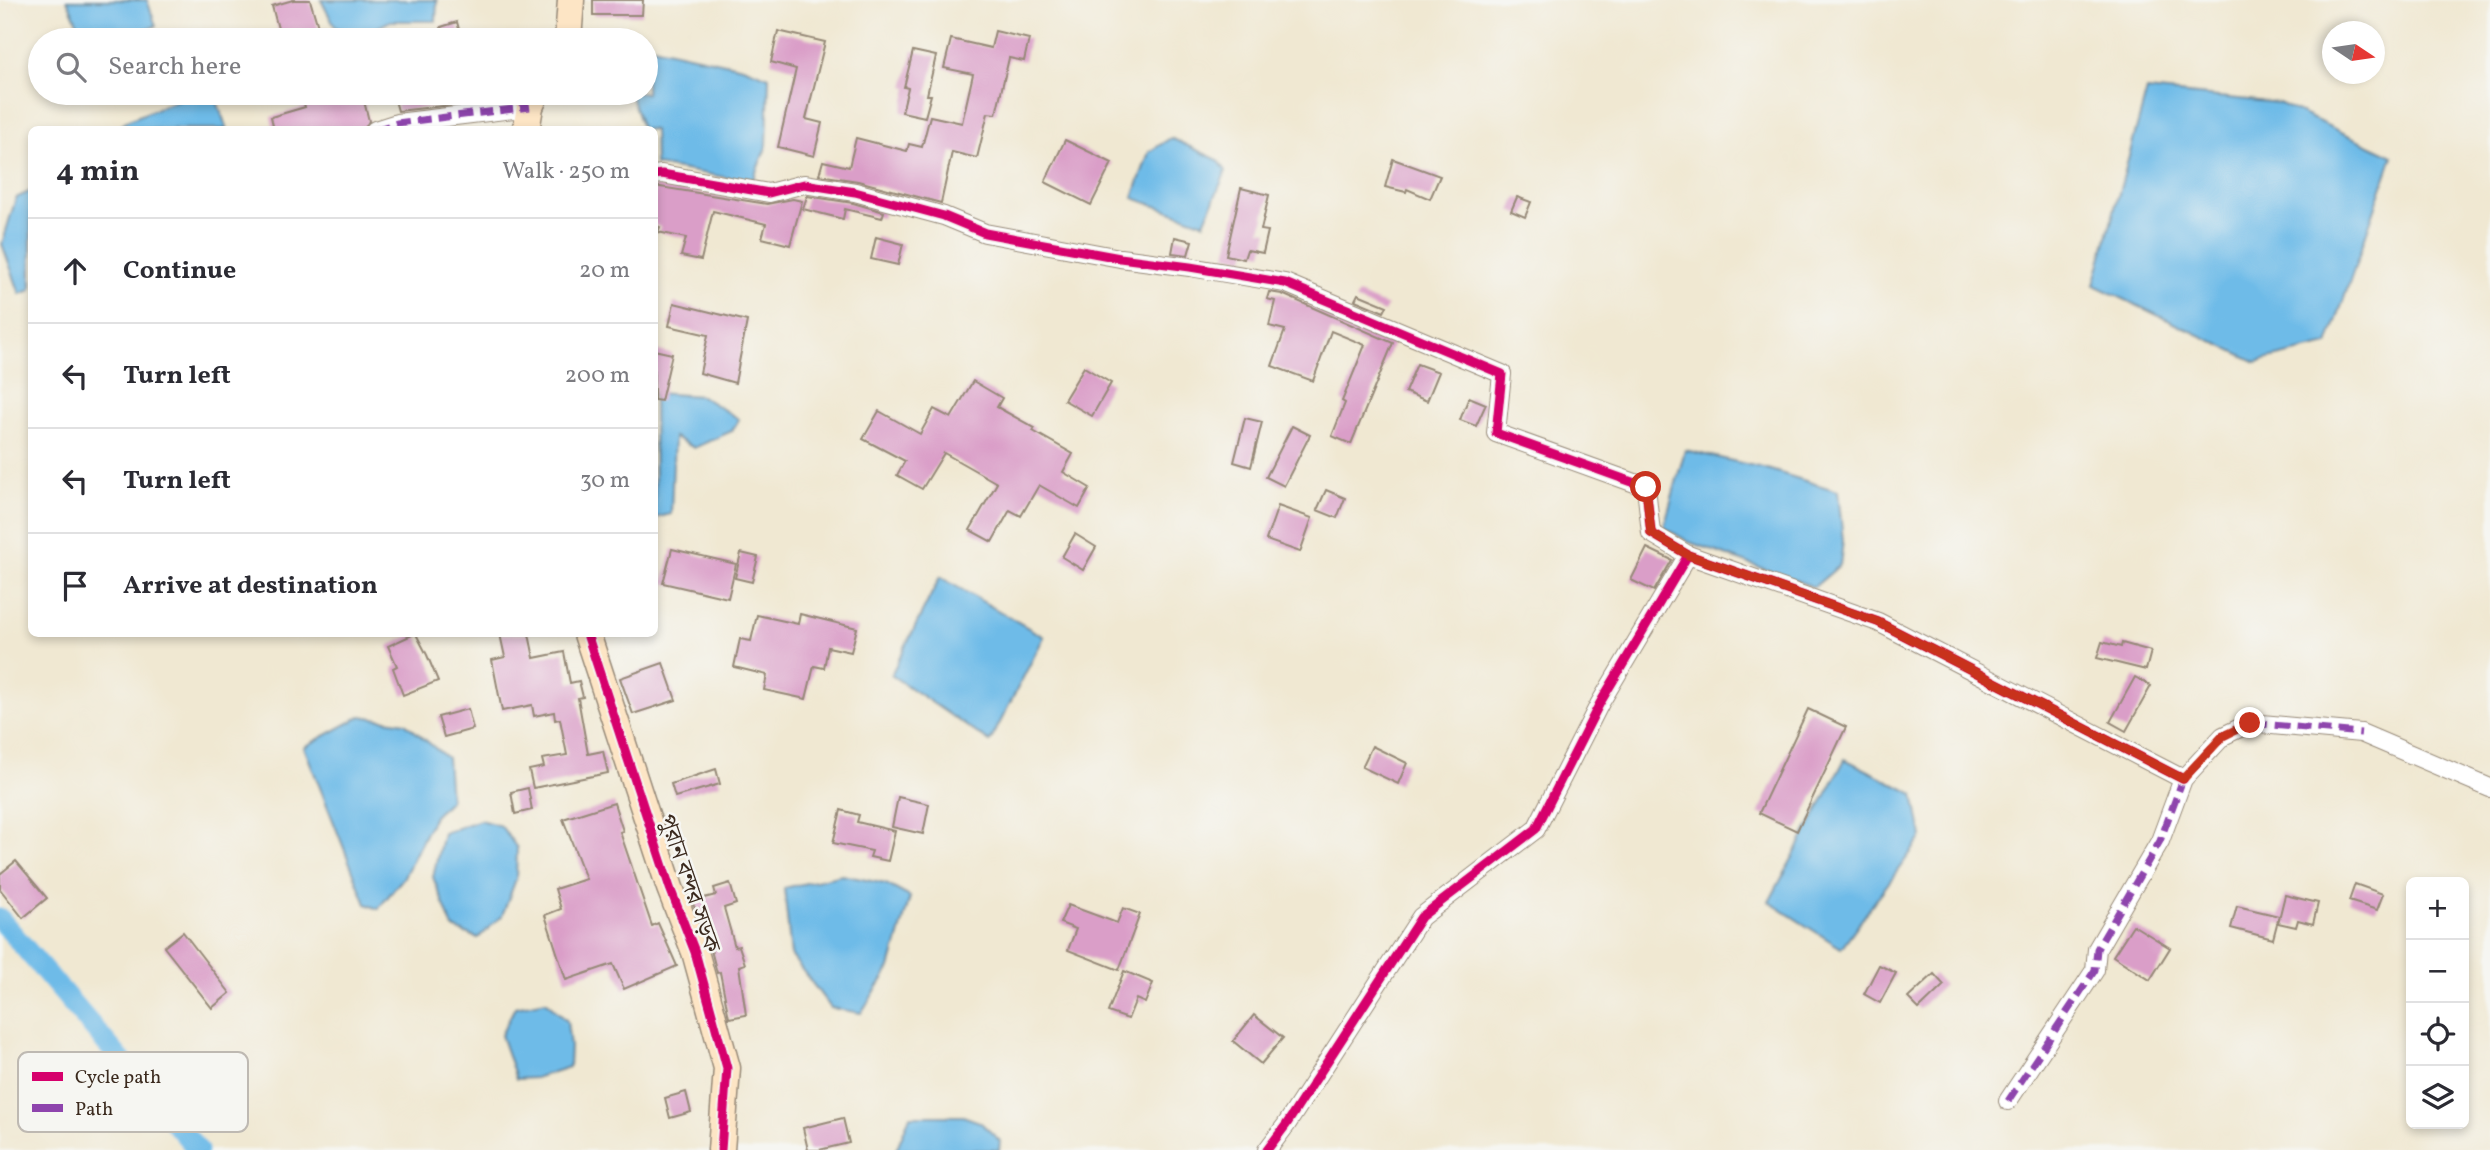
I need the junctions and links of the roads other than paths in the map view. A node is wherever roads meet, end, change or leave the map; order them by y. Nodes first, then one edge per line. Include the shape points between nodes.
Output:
1 (571, 0) edge
2 (569, 28) edge
3 (531, 110) edge
4 (388, 126) edge
5 (658, 174) edge
6 (1688, 555) junction
7 (588, 637) edge
8 (2183, 779) junction
9 (2490, 788) edge
10 (2008, 1101) dead end
11 (721, 1150) edge
12 (1267, 1150) edge

1 - 2 street
3 - 4 street
5 - 6 street via 769,193 804,184 855,192 944,216 985,233 1285,283 1502,374 1496,433 1646,487 1651,533
6 - 8 street via 1878,622
6 - 12 street via 1600,703 1536,828 1421,917
7 - 11 street, পুরান বন্দর সড়ক via 695,952 727,1068
8 - 9 street via 2223,736 2250,723 2361,733
8 - 10 street via 2160,841 2097,949 2095,970

